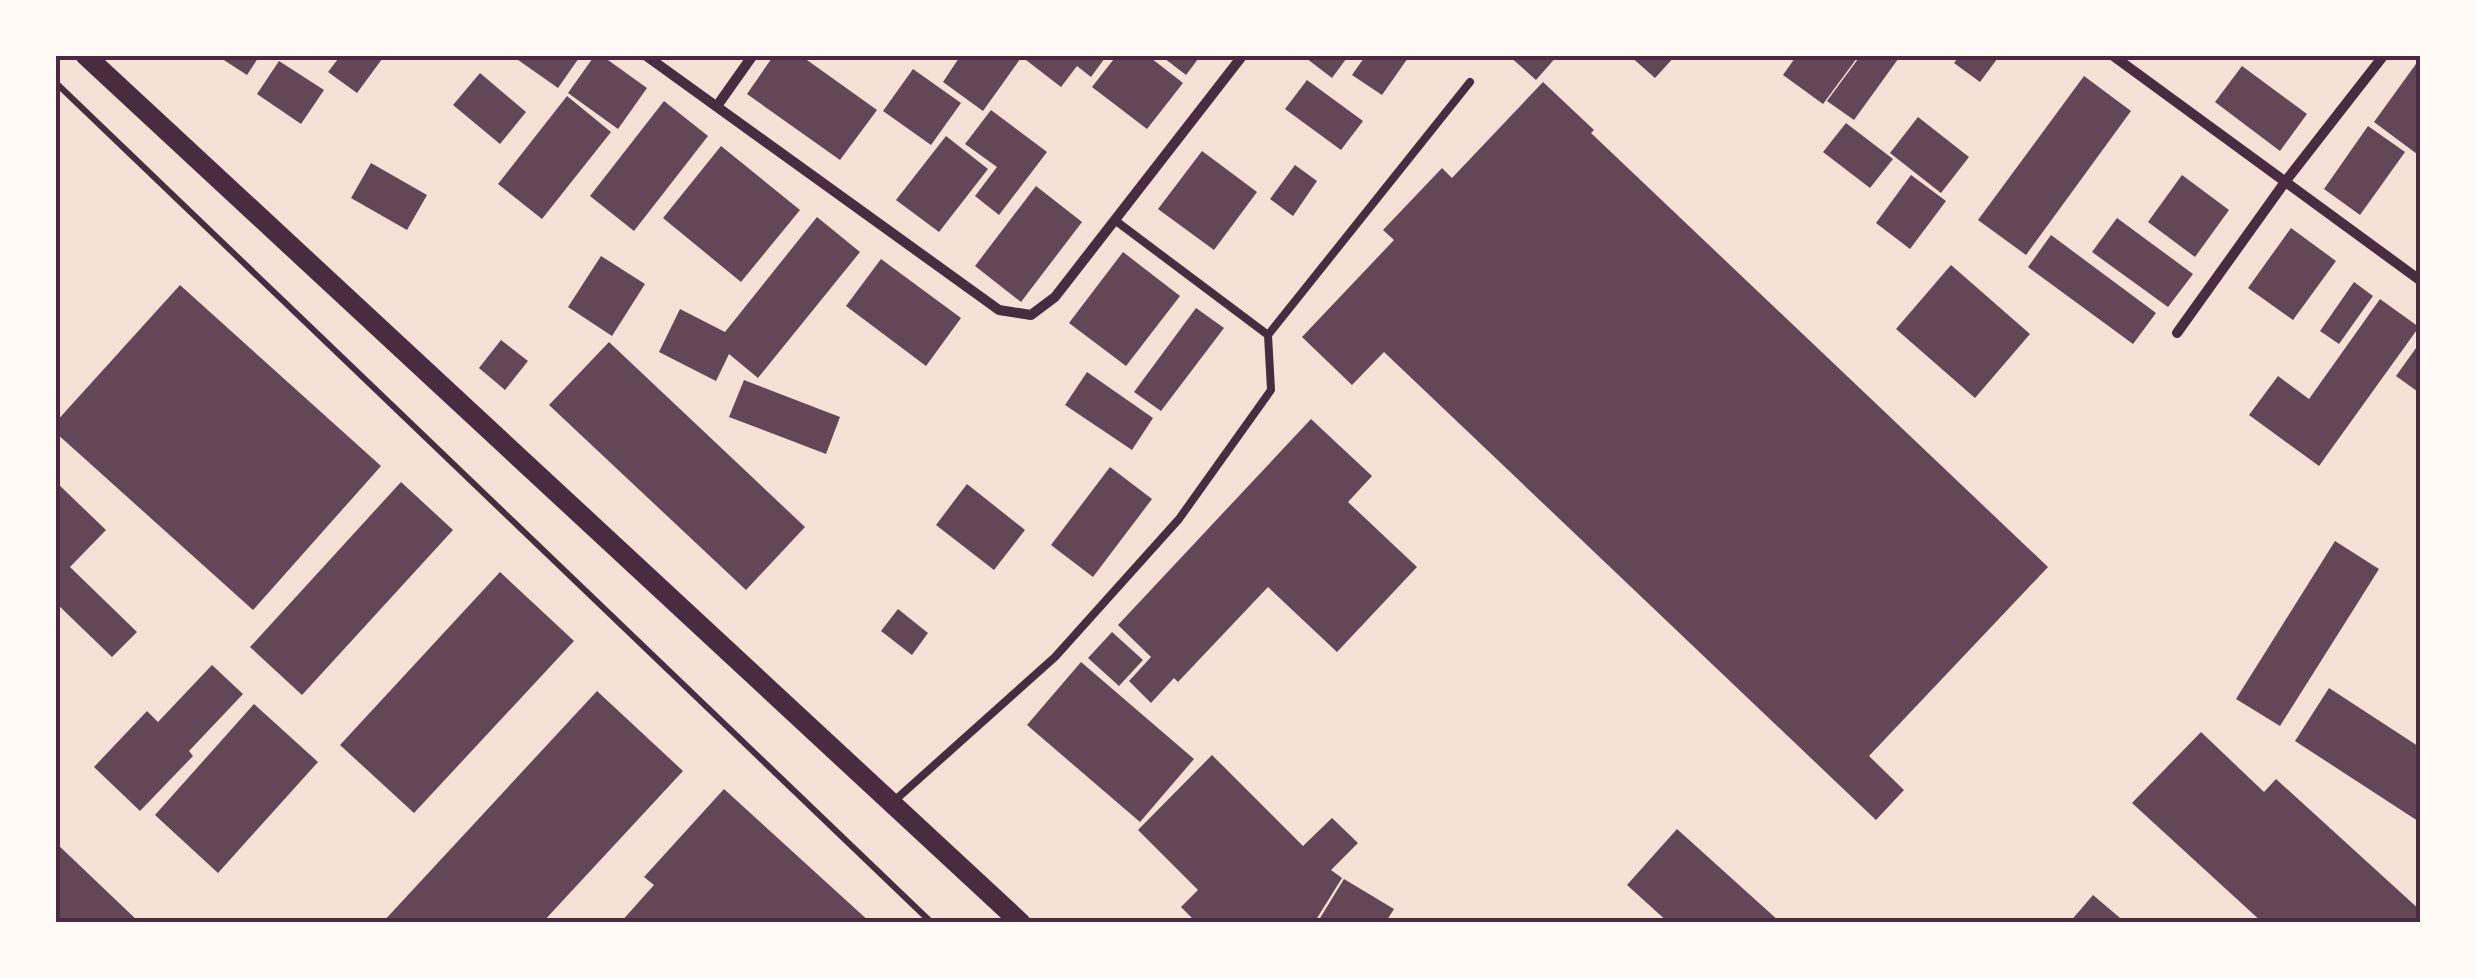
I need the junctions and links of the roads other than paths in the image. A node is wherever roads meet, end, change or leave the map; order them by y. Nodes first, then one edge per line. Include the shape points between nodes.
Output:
1 (85, 55) edge
2 (645, 55) edge
3 (753, 55) edge
4 (1244, 55) edge
5 (2112, 55) edge
6 (2384, 55) edge
7 (1470, 82) dead end
8 (717, 106) junction
9 (2285, 182) junction
10 (1116, 221) junction
11 (2421, 281) edge
12 (2177, 334) dead end
13 (1268, 335) junction
14 (893, 802) junction
15 (1022, 923) edge

1 - 14 main road
2 - 8 street
3 - 8 street
4 - 10 street
5 - 9 street
6 - 9 street
7 - 13 lane
8 - 10 street via 999,310 1031,315 1055,298
9 - 11 street
9 - 12 street
10 - 13 lane
13 - 14 lane via 1271,390 1180,519 1055,657
14 - 15 main road

